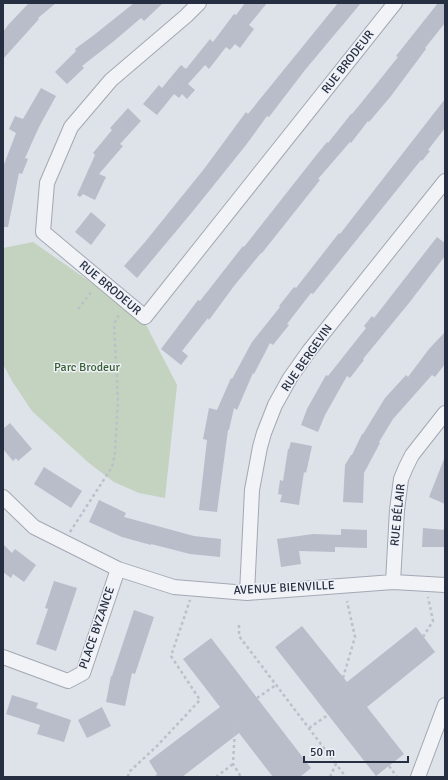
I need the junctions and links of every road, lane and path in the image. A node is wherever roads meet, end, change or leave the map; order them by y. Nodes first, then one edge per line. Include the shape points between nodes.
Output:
1 (199, 3) edge
2 (395, 3) edge
3 (445, 181) edge
4 (100, 280) junction
5 (126, 302) junction
6 (78, 310) dead end
7 (445, 413) edge
8 (3, 497) edge
9 (69, 534) dead end
10 (118, 569) junction
11 (393, 582) junction
12 (445, 585) edge
13 (194, 589) junction
14 (247, 593) junction
15 (428, 597) dead end
16 (347, 601) dead end
17 (240, 625) dead end
18 (423, 637) dead end
19 (3, 657) edge
20 (343, 678) dead end
21 (276, 685) junction
22 (258, 698) dead end
23 (445, 705) edge
24 (328, 715) dead end
25 (235, 727) dead end
26 (309, 728) junction
27 (233, 764) junction
28 (336, 764) junction
29 (389, 766) dead end
30 (128, 777) edge
31 (216, 777) edge
32 (241, 777) edge
33 (330, 777) edge
34 (346, 777) edge
35 (397, 777) edge
36 (418, 777) edge

1 - 4 street, RUE BRODEUR via 111,80 71,126 47,182 43,232
2 - 5 street, RUE BRODEUR via 145,317
3 - 14 street, RUE BERGEVIN via 309,351 275,405 264,433 254,475
4 - 5 street, RUE BRODEUR
4 - 6 path
5 - 9 path via 114,324 118,401 112,467
7 - 11 street, RUE BÉLAIR via 412,455 401,479
8 - 10 street, AVENUE BIENVILLE via 34,527
10 - 13 street, AVENUE BIENVILLE via 174,587
10 - 19 street, PLACE BYZANCE via 83,673 68,681
11 - 12 street, AVENUE BIENVILLE
11 - 14 street, AVENUE BIENVILLE
13 - 14 street, AVENUE BIENVILLE
13 - 30 path via 171,656 200,700 129,772
15 - 18 path via 433,621
16 - 20 path via 355,637
17 - 21 path via 239,636
21 - 22 path
21 - 26 path
23 - 36 street
24 - 26 path
25 - 27 path
26 - 28 path
27 - 31 path
27 - 32 path
28 - 33 path
28 - 34 path
29 - 35 path

